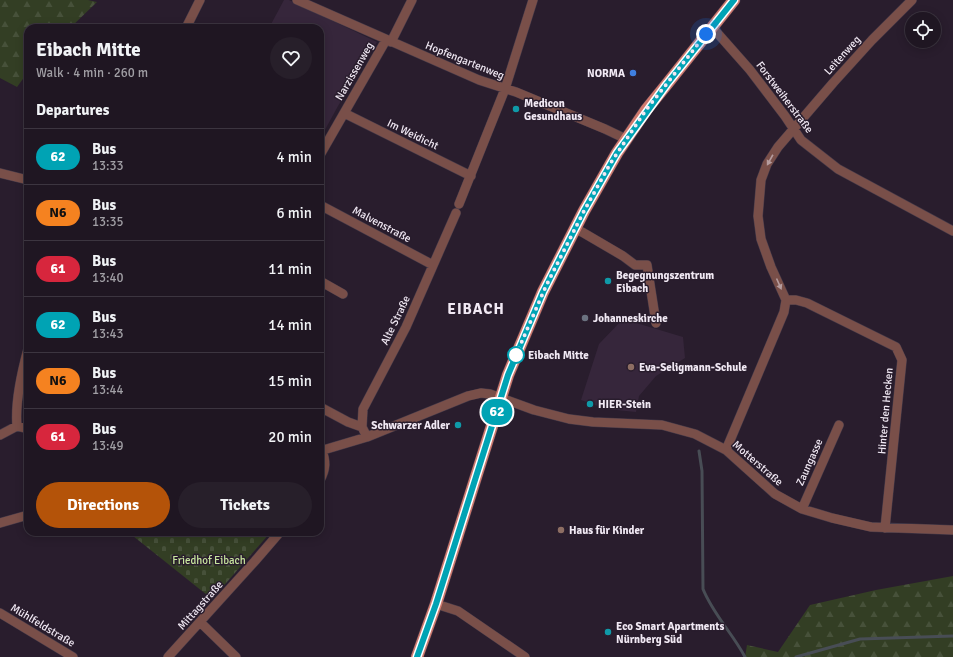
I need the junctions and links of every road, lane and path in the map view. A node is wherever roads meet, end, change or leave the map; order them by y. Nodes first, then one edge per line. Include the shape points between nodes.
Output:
1 (200, 0) edge
2 (297, 0) edge
3 (412, 0) edge
4 (533, 0) edge
5 (734, 0) edge
6 (912, 0) edge
7 (315, 4) edge
8 (188, 24) edge
9 (712, 27) junction
10 (388, 41) junction
11 (505, 89) junction
12 (344, 113) junction
13 (794, 129) junction
14 (626, 139) junction
15 (324, 148) edge
16 (0, 173) edge
17 (470, 176) junction
18 (24, 179) edge
19 (459, 204) dead end
20 (324, 207) edge
21 (456, 213) dead end
22 (574, 230) junction
23 (953, 231) edge
24 (433, 265) junction
25 (324, 283) edge
26 (343, 294) dead end
27 (786, 300) junction
28 (656, 323) dead end
29 (24, 369) edge
30 (501, 398) junction
31 (324, 409) edge
32 (839, 425) dead end
33 (17, 426) junction
34 (362, 427) junction
35 (24, 428) edge
36 (0, 435) edge
37 (367, 437) junction
38 (324, 450) edge
39 (726, 450) junction
40 (324, 458) edge
41 (324, 472) edge
42 (802, 509) junction
43 (24, 516) edge
44 (0, 523) edge
45 (885, 528) junction
46 (953, 530) edge
47 (276, 536) edge
48 (436, 604) junction
49 (0, 613) edge
50 (200, 622) junction
51 (73, 657) edge
52 (168, 657) edge
53 (236, 657) edge
54 (417, 657) edge
55 (525, 657) edge

1 - 8 street
2 - 7 street, Hopfengartenweg
3 - 10 street, Narzissenweg
4 - 11 street
5 - 9 main road
6 - 13 street, Leitenweg via 872,40
7 - 10 street, Hopfengartenweg
9 - 13 street, Forstweiherstraße via 750,70
9 - 14 main road
10 - 11 street, Hopfengartenweg
10 - 12 street, Narzissenweg
11 - 14 street, Hopfengartenweg
11 - 17 street
12 - 15 street, Narzissenweg
12 - 17 street, Im Weidicht
13 - 23 street, Forstweiherstraße via 801,140 838,169
13 -> 27 street, Leitenweg via 767,164 761,180 758,216 761,239
14 - 22 main road
16 - 18 street
17 - 19 street
20 - 24 street, Malvenstraße
21 - 24 street, Alte Straße
22 - 28 street via 582,232 635,265 647,265
22 - 30 main road via 531,318
24 - 34 street, Alte Straße via 406,327 363,409
25 - 26 street
27 - 39 street via 784,312
27 - 45 street, Hinter den Hecken via 807,303 896,347 899,353 902,362
29 - 33 street via 18,399
30 - 37 street, Motterstraße via 481,393 473,395
30 - 39 street, Motterstraße via 569,419 662,425 695,434
30 - 48 main road
31 - 34 street
32 - 42 street, Zaungasse
33 - 35 street
33 - 36 street
34 - 37 street
37 - 38 street, Motterstraße
39 - 42 street, Motterstraße via 775,494
40 - 41 street
42 - 45 street, Motterstraße via 871,527
43 - 44 street
45 - 46 street, Motterstraße
47 - 50 street, Mittagstraße
48 - 54 main road
48 - 55 street via 458,611
49 - 51 street, Mühlfeldstraße
50 - 52 street, Mittagstraße
50 - 53 street

